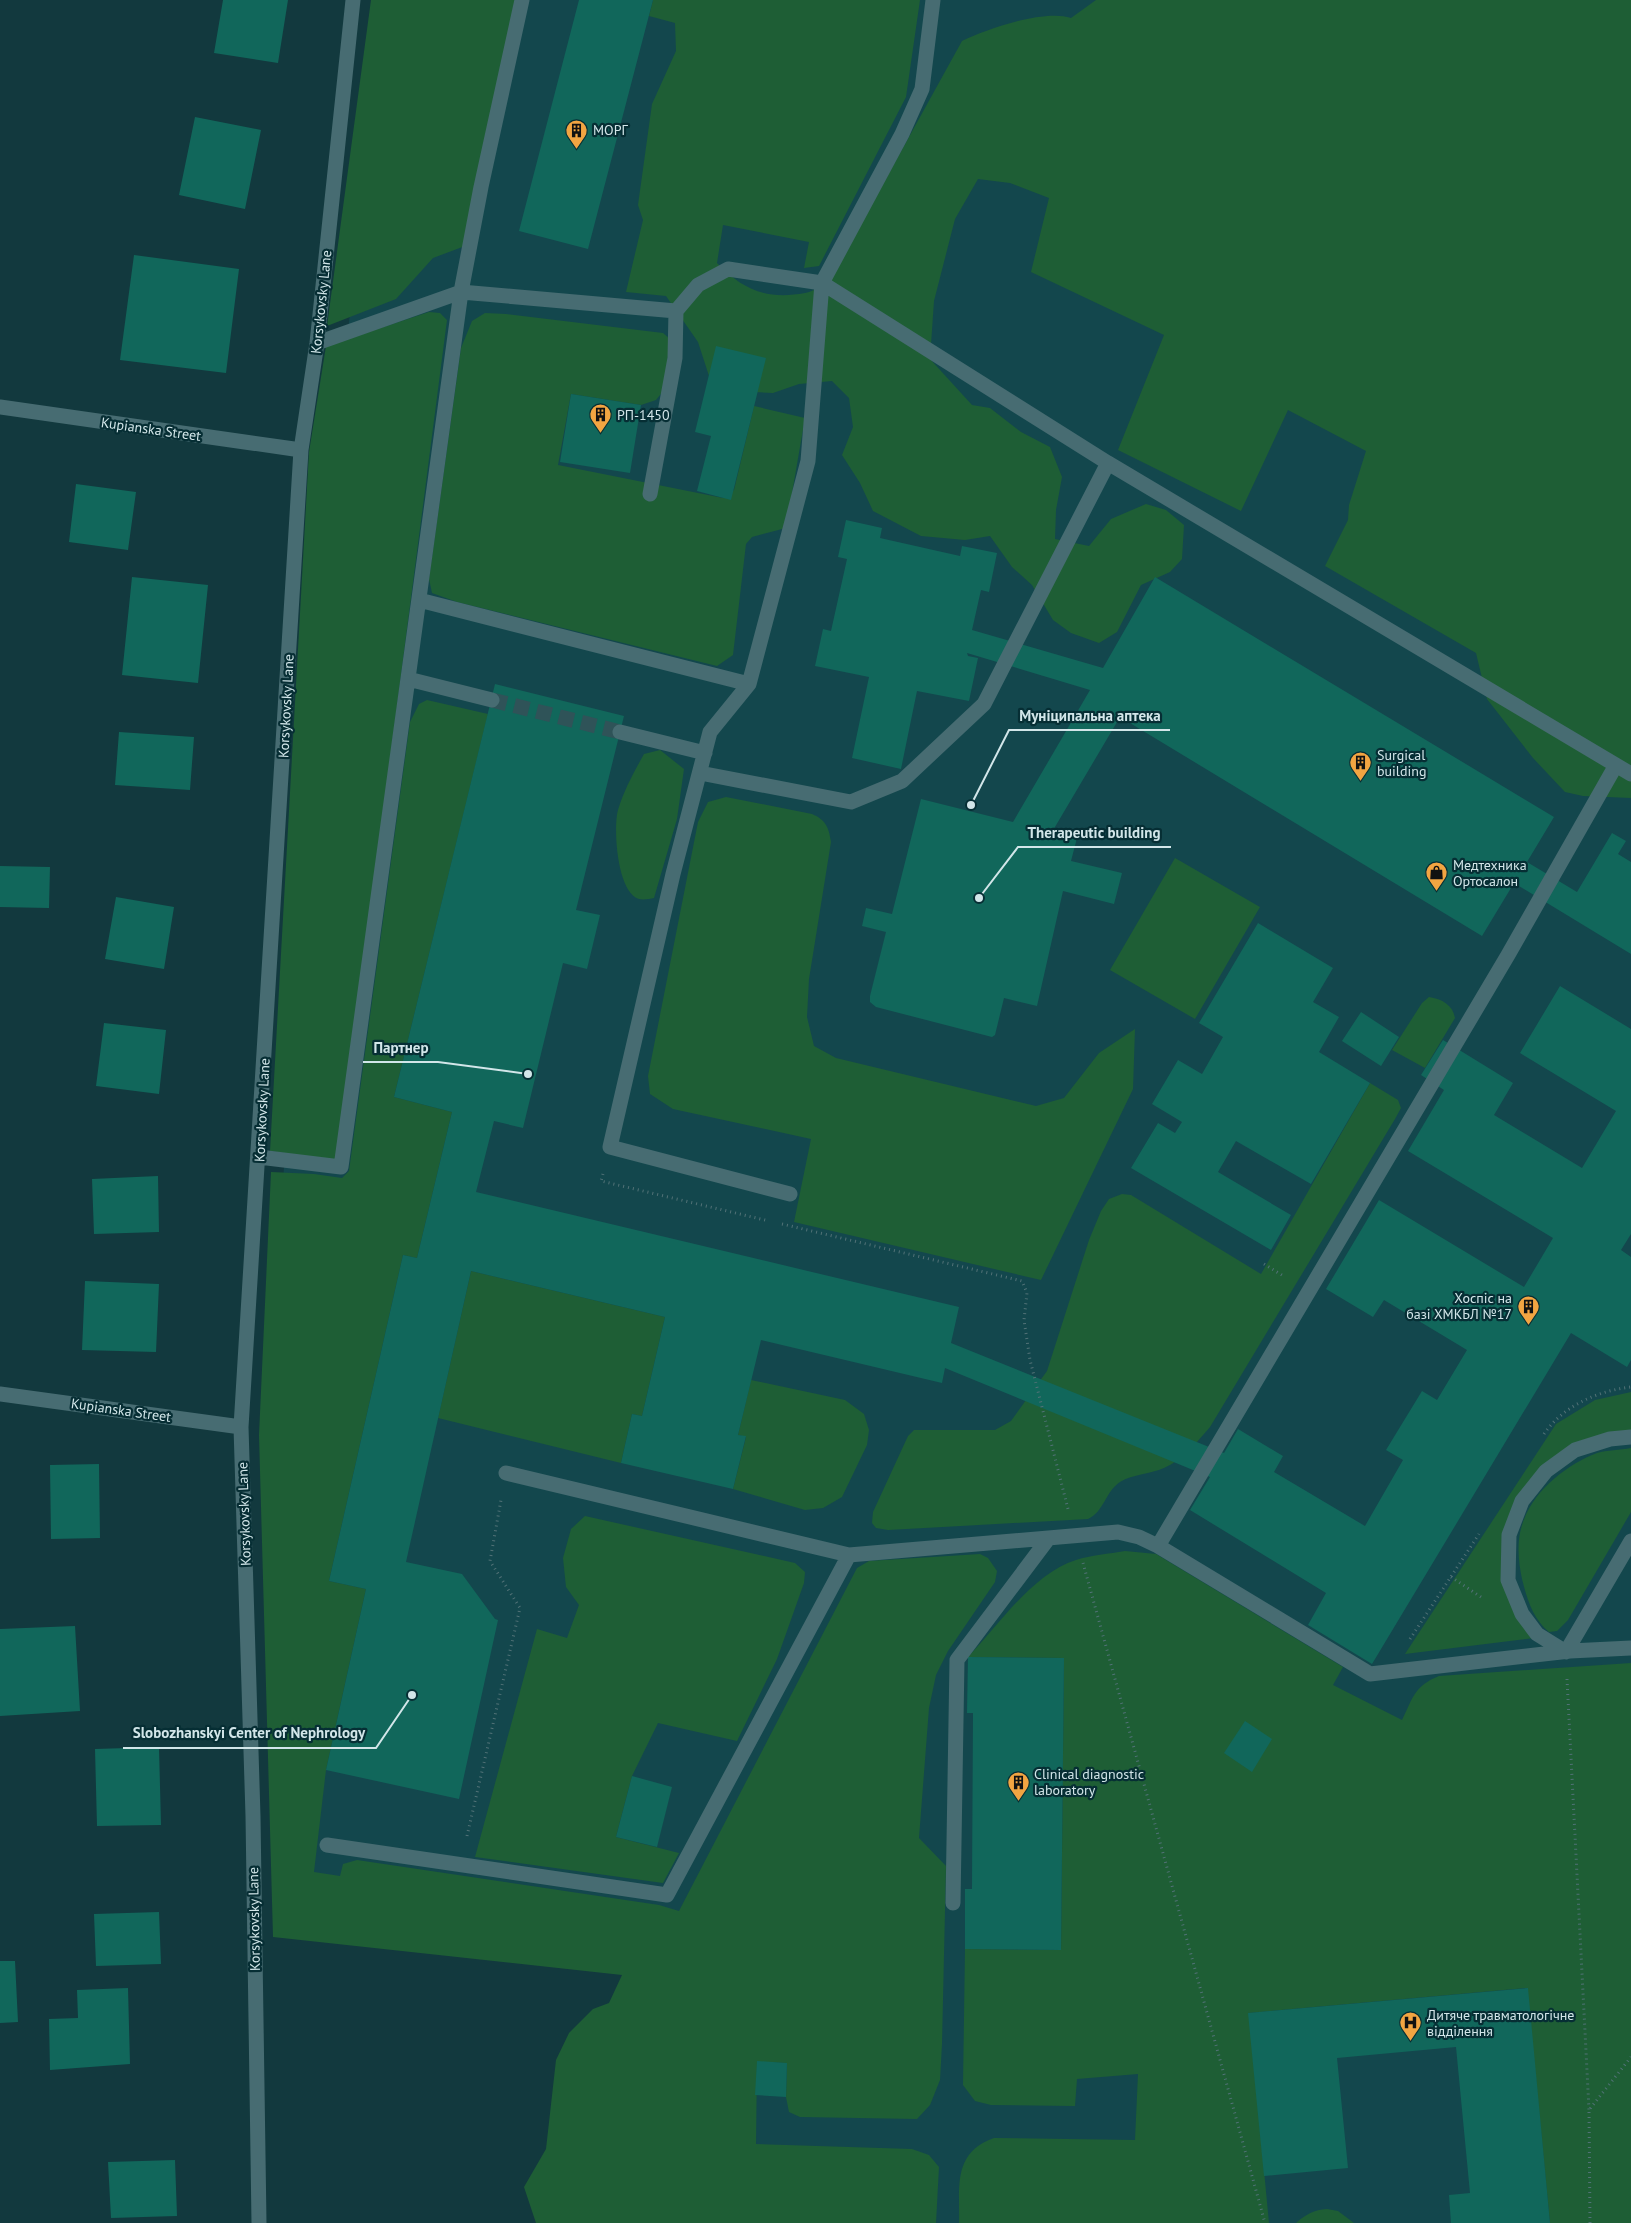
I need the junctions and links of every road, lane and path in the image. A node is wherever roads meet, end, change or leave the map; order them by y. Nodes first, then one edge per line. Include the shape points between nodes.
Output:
1 (353, 0) edge
2 (522, 0) edge
3 (932, 0) edge
4 (822, 282) junction
5 (461, 292) junction
6 (676, 311) junction
7 (317, 343) junction
8 (0, 407) edge
9 (301, 450) junction
10 (1108, 463) junction
11 (650, 494) dead end
12 (419, 600) junction
13 (408, 679) junction
14 (749, 684) junction
15 (492, 700) tunnel mouth
16 (620, 732) tunnel mouth
17 (705, 753) junction
18 (1616, 765) junction
19 (700, 773) junction
20 (1631, 774) edge
21 (259, 1157) junction
22 (790, 1194) dead end
23 (0, 1394) edge
24 (241, 1426) junction
25 (1631, 1437) edge
26 (506, 1473) joint
27 (1048, 1539) junction
28 (1631, 1541) edge
29 (1158, 1546) junction
30 (849, 1555) junction
31 (1631, 1648) edge
32 (1566, 1652) junction
33 (327, 1845) dead end
34 (460, 1865) junction
35 (953, 1903) dead end
36 (1631, 2056) edge
37 (1589, 2110) junction
38 (259, 2223) edge
39 (1590, 2223) edge

1 - 7 street, Korsykovsky Lane
2 - 5 street via 480,187
3 - 4 street via 922,89 902,134
4 - 6 street via 728,269 698,285
4 - 10 street
4 - 14 street via 808,461
5 - 6 street
5 - 7 street
5 - 12 street
6 - 11 street via 676,358
7 - 9 street, Korsykovsky Lane
8 - 9 street, Kupianska Street
9 - 21 street, Korsykovsky Lane
10 - 18 street
10 - 19 street via 984,704 902,781 851,802
12 - 13 street
12 - 14 street
13 - 15 street
13 - 21 street via 341,1167
14 - 17 street via 710,732
16 - 17 street
17 - 19 street
18 - 20 street
18 - 29 street via 1508,955
19 - 22 street via 673,874 610,1147
21 - 24 street, Korsykovsky Lane
23 - 24 street, Kupianska Street
24 - 38 street, Korsykovsky Lane via 253,1816
25 - 32 street via 1610,1439 1575,1450 1546,1471 1522,1501 1509,1535 1508,1580 1522,1614 1537,1634
26 - 30 street
26 - 34 path via 490,1561 520,1608
27 - 29 street via 1118,1532
27 - 30 street
27 - 35 street via 957,1660
28 - 32 street
29 - 32 street via 1370,1674
30 - 34 street via 667,1895
31 - 32 street
32 - 37 path
33 - 34 street
36 - 37 path
37 - 39 path

